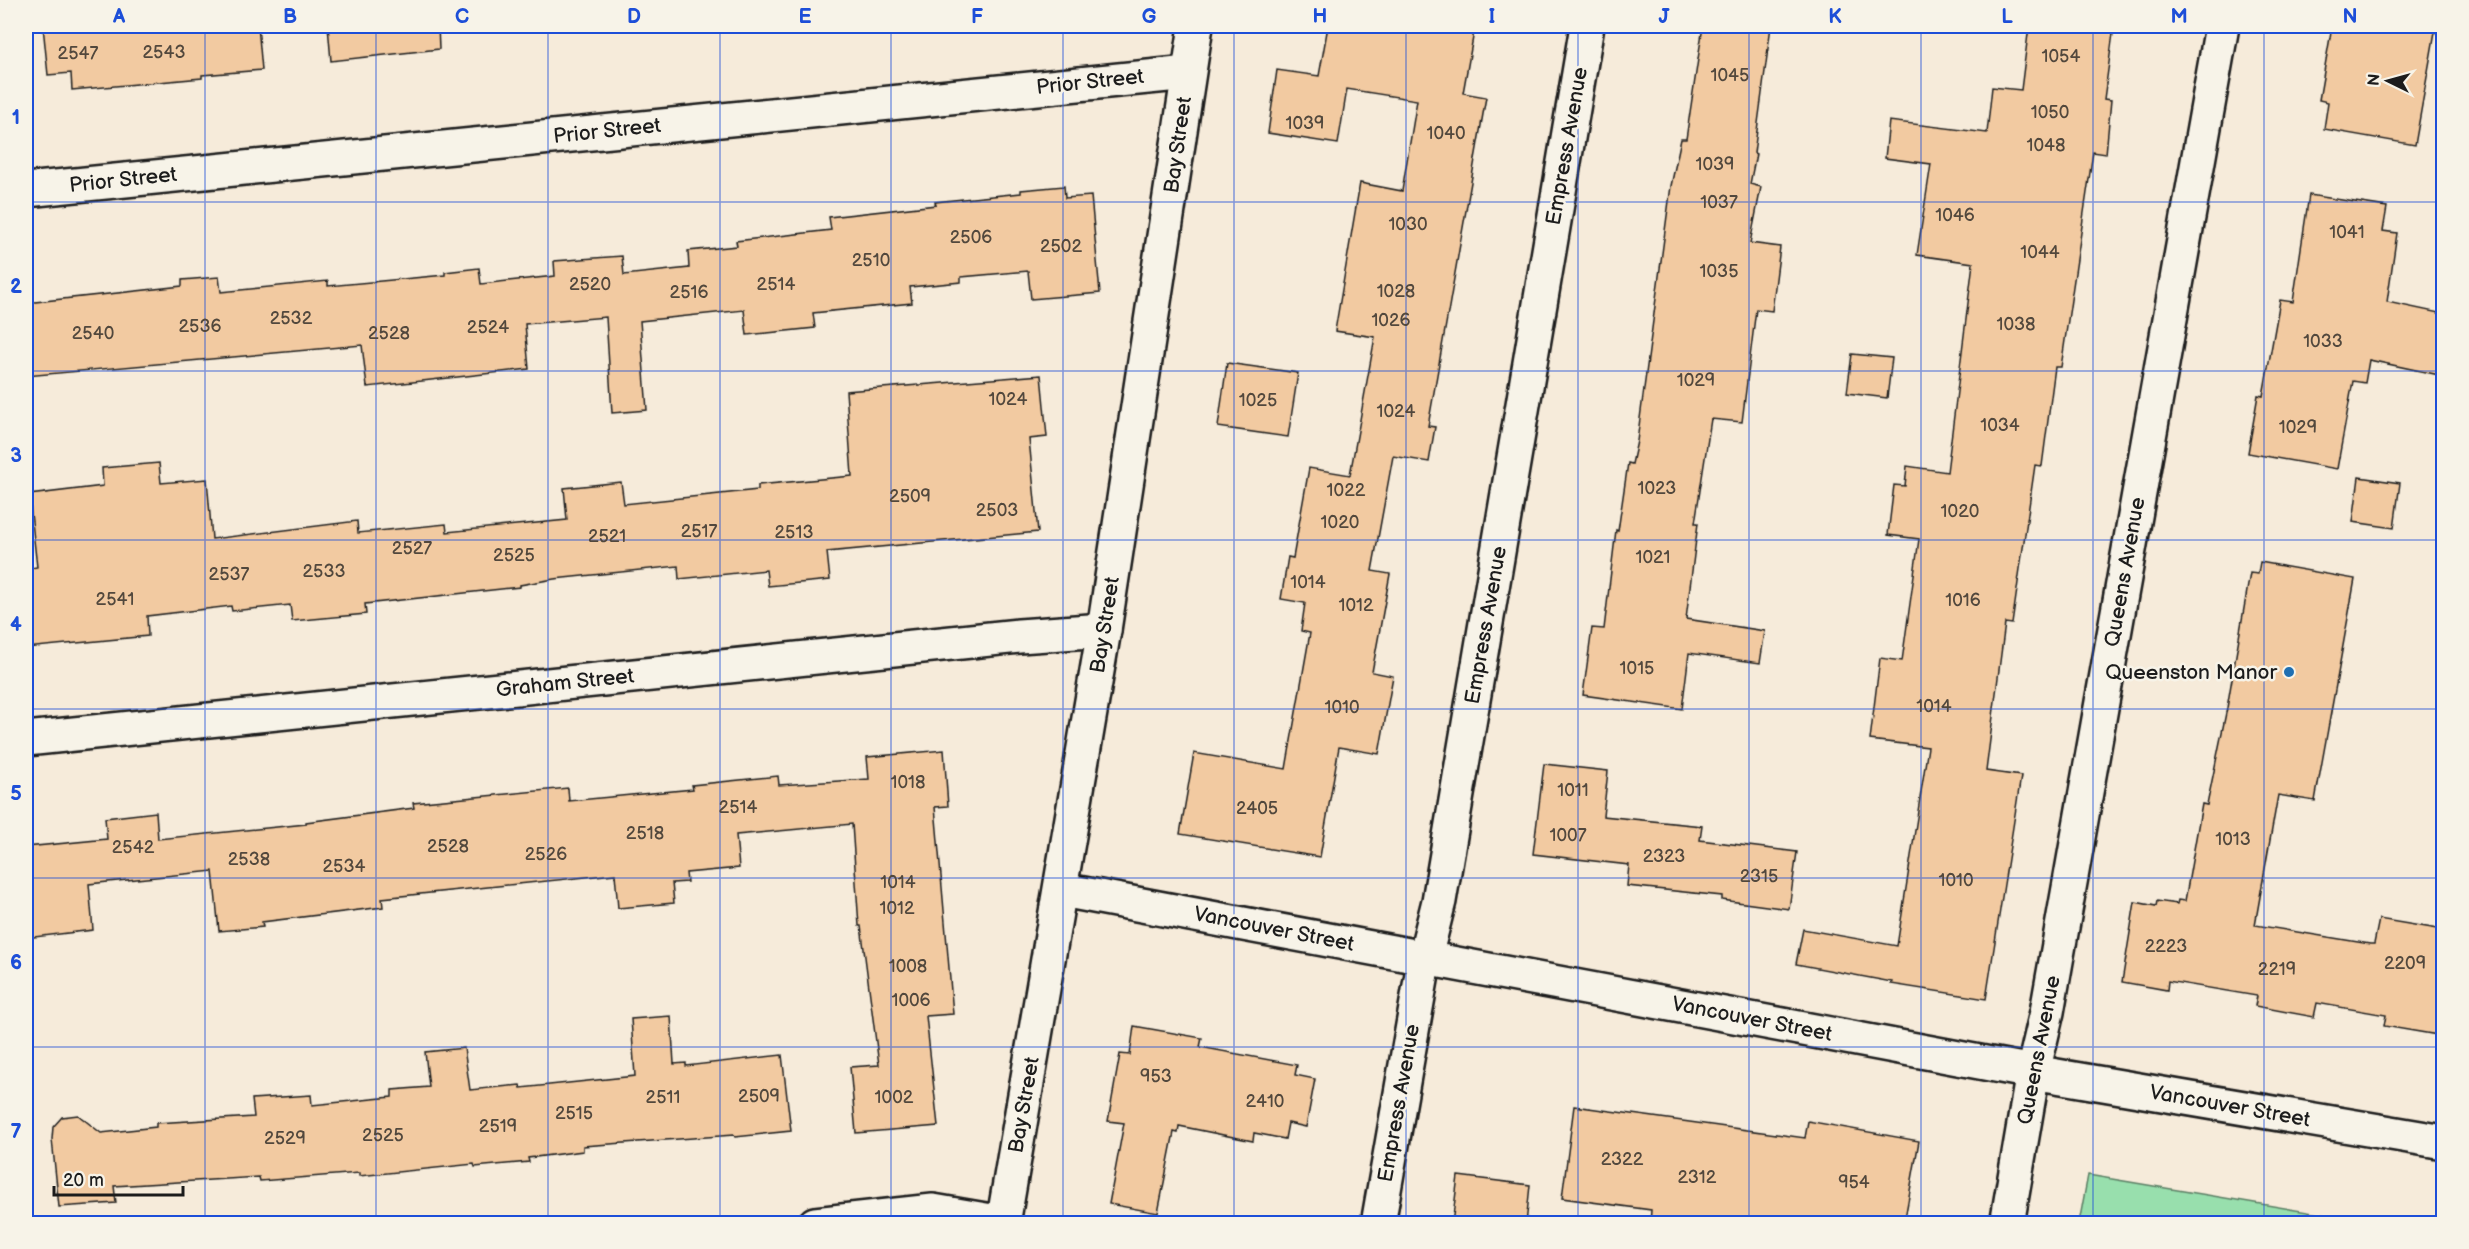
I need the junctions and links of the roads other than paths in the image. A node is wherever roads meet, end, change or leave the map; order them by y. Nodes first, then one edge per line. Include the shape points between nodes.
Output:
1 (1196, 26) edge
2 (1587, 26) edge
3 (2222, 26) edge
4 (1188, 73) junction
5 (26, 190) edge
6 (1104, 630) junction
7 (26, 739) edge
8 (1062, 890) junction
9 (1425, 957) junction
10 (2034, 1072) junction
11 (2444, 1142) edge
12 (1003, 1223) edge
13 (815, 1224) edge
14 (1378, 1224) edge
15 (2007, 1224) edge

1 - 4 street, Bay Street
2 - 9 street, Empress Avenue via 1441,892
3 - 10 street, Queens Avenue
4 - 5 street, Prior Street
4 - 6 street, Bay Street
6 - 7 street, Graham Street
6 - 8 street, Bay Street
8 - 9 street, Vancouver Street
8 - 12 street, Bay Street
9 - 10 street, Vancouver Street
9 - 14 street, Empress Avenue
10 - 11 street, Vancouver Street
10 - 15 street, Queens Avenue
12 - 13 street via 933,1211

